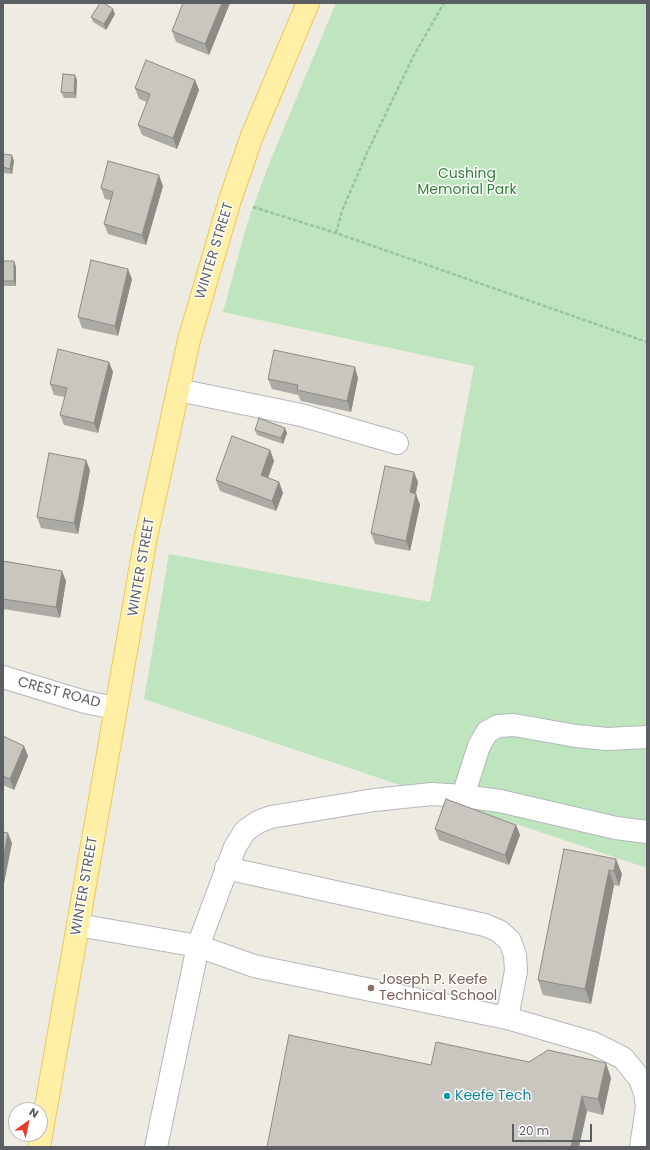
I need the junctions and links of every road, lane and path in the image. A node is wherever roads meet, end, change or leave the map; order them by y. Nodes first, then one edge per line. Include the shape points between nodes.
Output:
1 (308, 3) edge
2 (444, 3) edge
3 (230, 200) junction
4 (336, 233) junction
5 (647, 342) edge
6 (178, 390) junction
7 (397, 443) dead end
8 (3, 677) edge
9 (116, 708) junction
10 (647, 737) edge
11 (463, 796) junction
12 (647, 832) edge
13 (226, 868) junction
14 (78, 925) junction
15 (198, 946) junction
16 (507, 1018) junction
17 (39, 1147) edge
18 (156, 1147) edge
19 (641, 1147) edge

1 - 3 main road, WINTER STREET via 252,136
2 - 4 path via 413,57 373,141 353,184
3 - 4 path
3 - 6 main road, WINTER STREET via 204,286
4 - 5 path
6 - 7 street via 301,415
6 - 9 main road, WINTER STREET via 146,537
8 - 9 street, CREST ROAD via 85,702
9 - 14 main road, WINTER STREET
10 - 11 street via 607,740 514,725 498,726 487,732 479,746
11 - 12 street via 500,801 616,828
11 - 13 street via 432,794 402,797 272,817 258,822 245,831
13 - 15 street
13 - 16 street via 485,924 510,941 515,955 516,970
14 - 15 street
14 - 17 main road, WINTER STREET
15 - 16 street via 254,966
15 - 18 street
16 - 19 street via 594,1043 623,1058 640,1080 645,1093 647,1107

